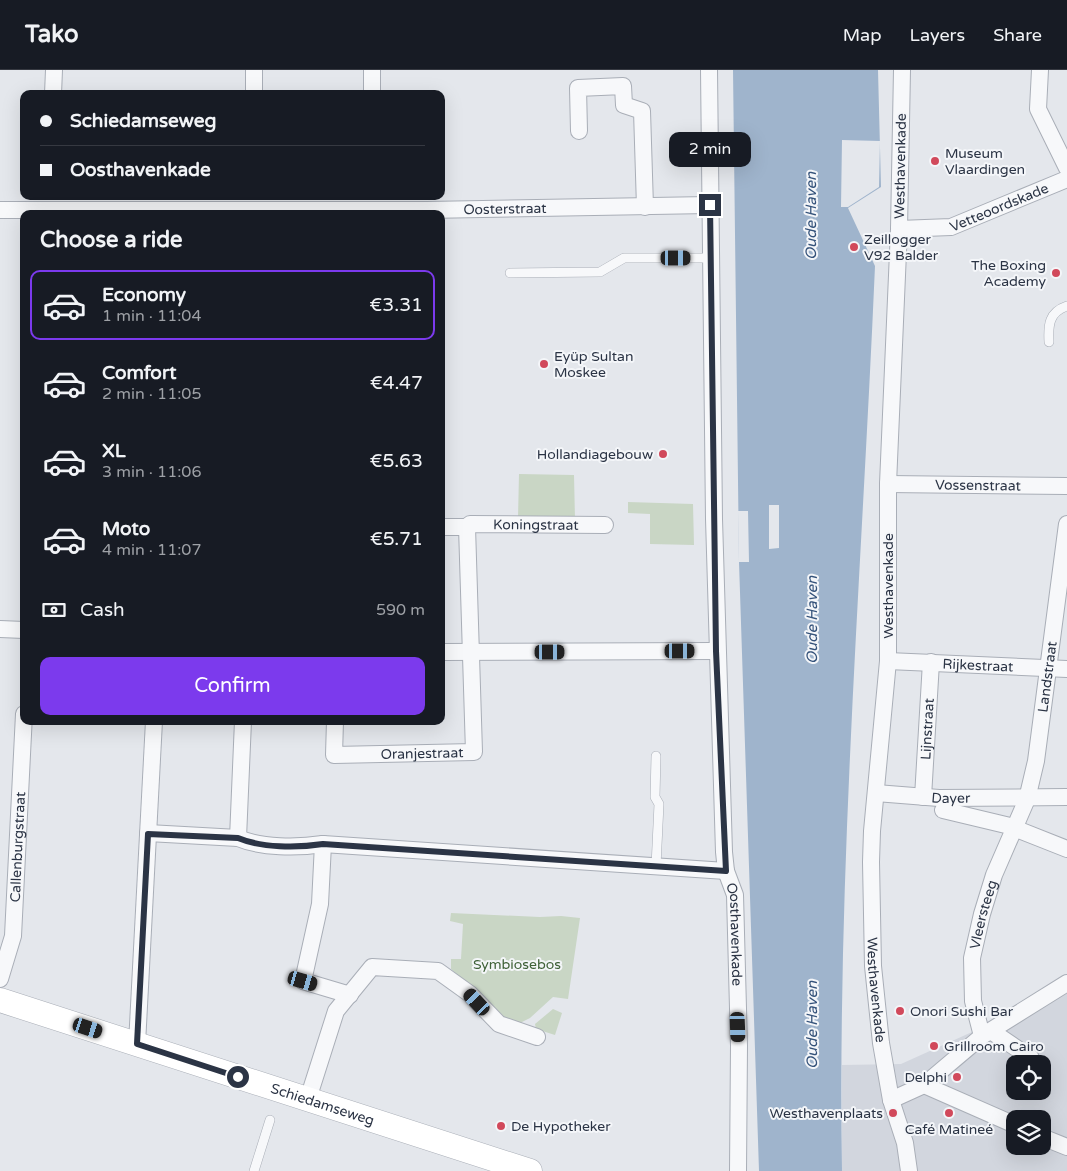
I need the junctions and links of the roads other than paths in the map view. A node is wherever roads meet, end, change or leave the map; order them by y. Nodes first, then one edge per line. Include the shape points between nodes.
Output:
1 (54, 70) edge
2 (254, 70) edge
3 (372, 70) edge
4 (709, 70) edge
5 (902, 70) edge
6 (1040, 70) edge
7 (53, 90) edge
8 (254, 90) edge
9 (372, 90) edge
10 (579, 131) dead end
11 (1067, 168) edge
12 (1067, 179) edge
13 (253, 204) edge
14 (710, 205) junction
15 (50, 207) edge
16 (645, 207) junction
17 (0, 210) edge
18 (124, 210) edge
19 (193, 210) edge
20 (384, 210) edge
21 (445, 212) edge
22 (899, 230) junction
23 (710, 258) junction
24 (510, 273) dead end
25 (1067, 306) edge
26 (1049, 342) dead end
27 (888, 484) junction
28 (1067, 486) edge
29 (1067, 524) edge
30 (605, 525) dead end
31 (466, 527) junction
32 (445, 528) edge
33 (0, 629) edge
34 (20, 630) edge
35 (716, 651) junction
36 (445, 652) edge
37 (472, 652) junction
38 (888, 661) junction
39 (932, 662) junction
40 (1049, 667) junction
41 (1067, 668) edge
42 (23, 725) edge
43 (154, 725) edge
44 (243, 725) edge
45 (335, 725) edge
46 (656, 756) dead end
47 (876, 793) junction
48 (923, 797) junction
49 (1067, 797) edge
50 (1026, 799) junction
51 (943, 810) dead end
52 (1012, 827) junction
53 (148, 834) junction
54 (238, 838) junction
55 (323, 844) junction
56 (1067, 849) edge
57 (656, 866) junction
58 (726, 871) junction
59 (0, 978) edge
60 (1067, 983) edge
61 (350, 994) junction
62 (0, 1000) edge
63 (987, 1034) junction
64 (537, 1037) dead end
65 (137, 1044) junction
66 (1026, 1055) edge
67 (924, 1084) junction
68 (308, 1099) junction
69 (891, 1100) junction
70 (270, 1120) dead end
71 (1006, 1120) edge
72 (1051, 1140) edge
73 (1067, 1147) edge
74 (254, 1171) edge
75 (530, 1171) edge
76 (738, 1171) edge
77 (909, 1171) edge

1 - 7 street
2 - 8 street
3 - 9 street
4 - 14 street, Oosthavenkade
5 - 22 street, Westhavenkade
6 - 11 street via 1038,109
10 - 16 street via 578,88 623,86 624,105 642,112
12 - 22 street, Vetteoordskade via 951,227
13 - 19 street, Oosterstraat
13 - 20 street, Oosterstraat
14 - 16 street, Oosterstraat
14 - 23 street, Oosthavenkade
15 - 17 street, Oosterstraat
15 - 18 street, Oosterstraat
16 - 21 street, Oosterstraat
22 - 27 street, Westhavenkade
23 - 24 lane via 624,258 600,272
23 - 35 street, Oosthavenkade
25 - 26 lane via 1058,309 1051,318
27 - 28 street, Vossenstraat
27 - 38 street, Westhavenkade
29 - 40 street, Landstraat
30 - 31 street, Koningstraat via 470,524
31 - 32 street, Koningstraat
31 - 37 street
33 - 34 street
35 - 37 street
35 - 58 street, Oosthavenkade
36 - 37 street
37 - 45 street, Oranjestraat via 474,752 334,755
38 - 39 street, Rijkestraat
38 - 47 street, Westhavenkade
39 - 40 street, Rijkestraat
39 - 48 street, Lijnstraat
40 - 41 street, Rijkestraat
40 - 50 street, Landstraat via 1036,761
42 - 59 street, Callenburgstraat via 13,936
43 - 53 street
44 - 54 street
46 - 57 lane via 655,797 659,804
47 - 48 street, Dayer
47 - 69 street, Westhavenkade via 872,831 872,938 881,1043
48 - 50 street, Dayer
49 - 50 street, Dayer
50 - 52 street, Vleersteeg
51 - 52 street
52 - 56 street
52 - 63 street, Vleersteeg via 989,891 972,958 973,1001
53 - 54 street
53 - 65 street
54 - 55 street via 250,843
55 - 57 street
55 - 61 street via 320,904 303,981
57 - 58 street
58 - 76 street, Oosthavenkade via 734,896 739,1046
60 - 63 street
61 - 64 street via 372,967 438,971 470,994 499,1024
61 - 68 street via 336,1011
62 - 65 street, Schiedamseweg
63 - 66 street
63 - 67 street
65 - 68 street, Schiedamseweg
67 - 69 street
67 - 71 street
68 - 75 street, Schiedamseweg
69 - 77 street via 905,1143
70 - 74 lane
72 - 73 street

